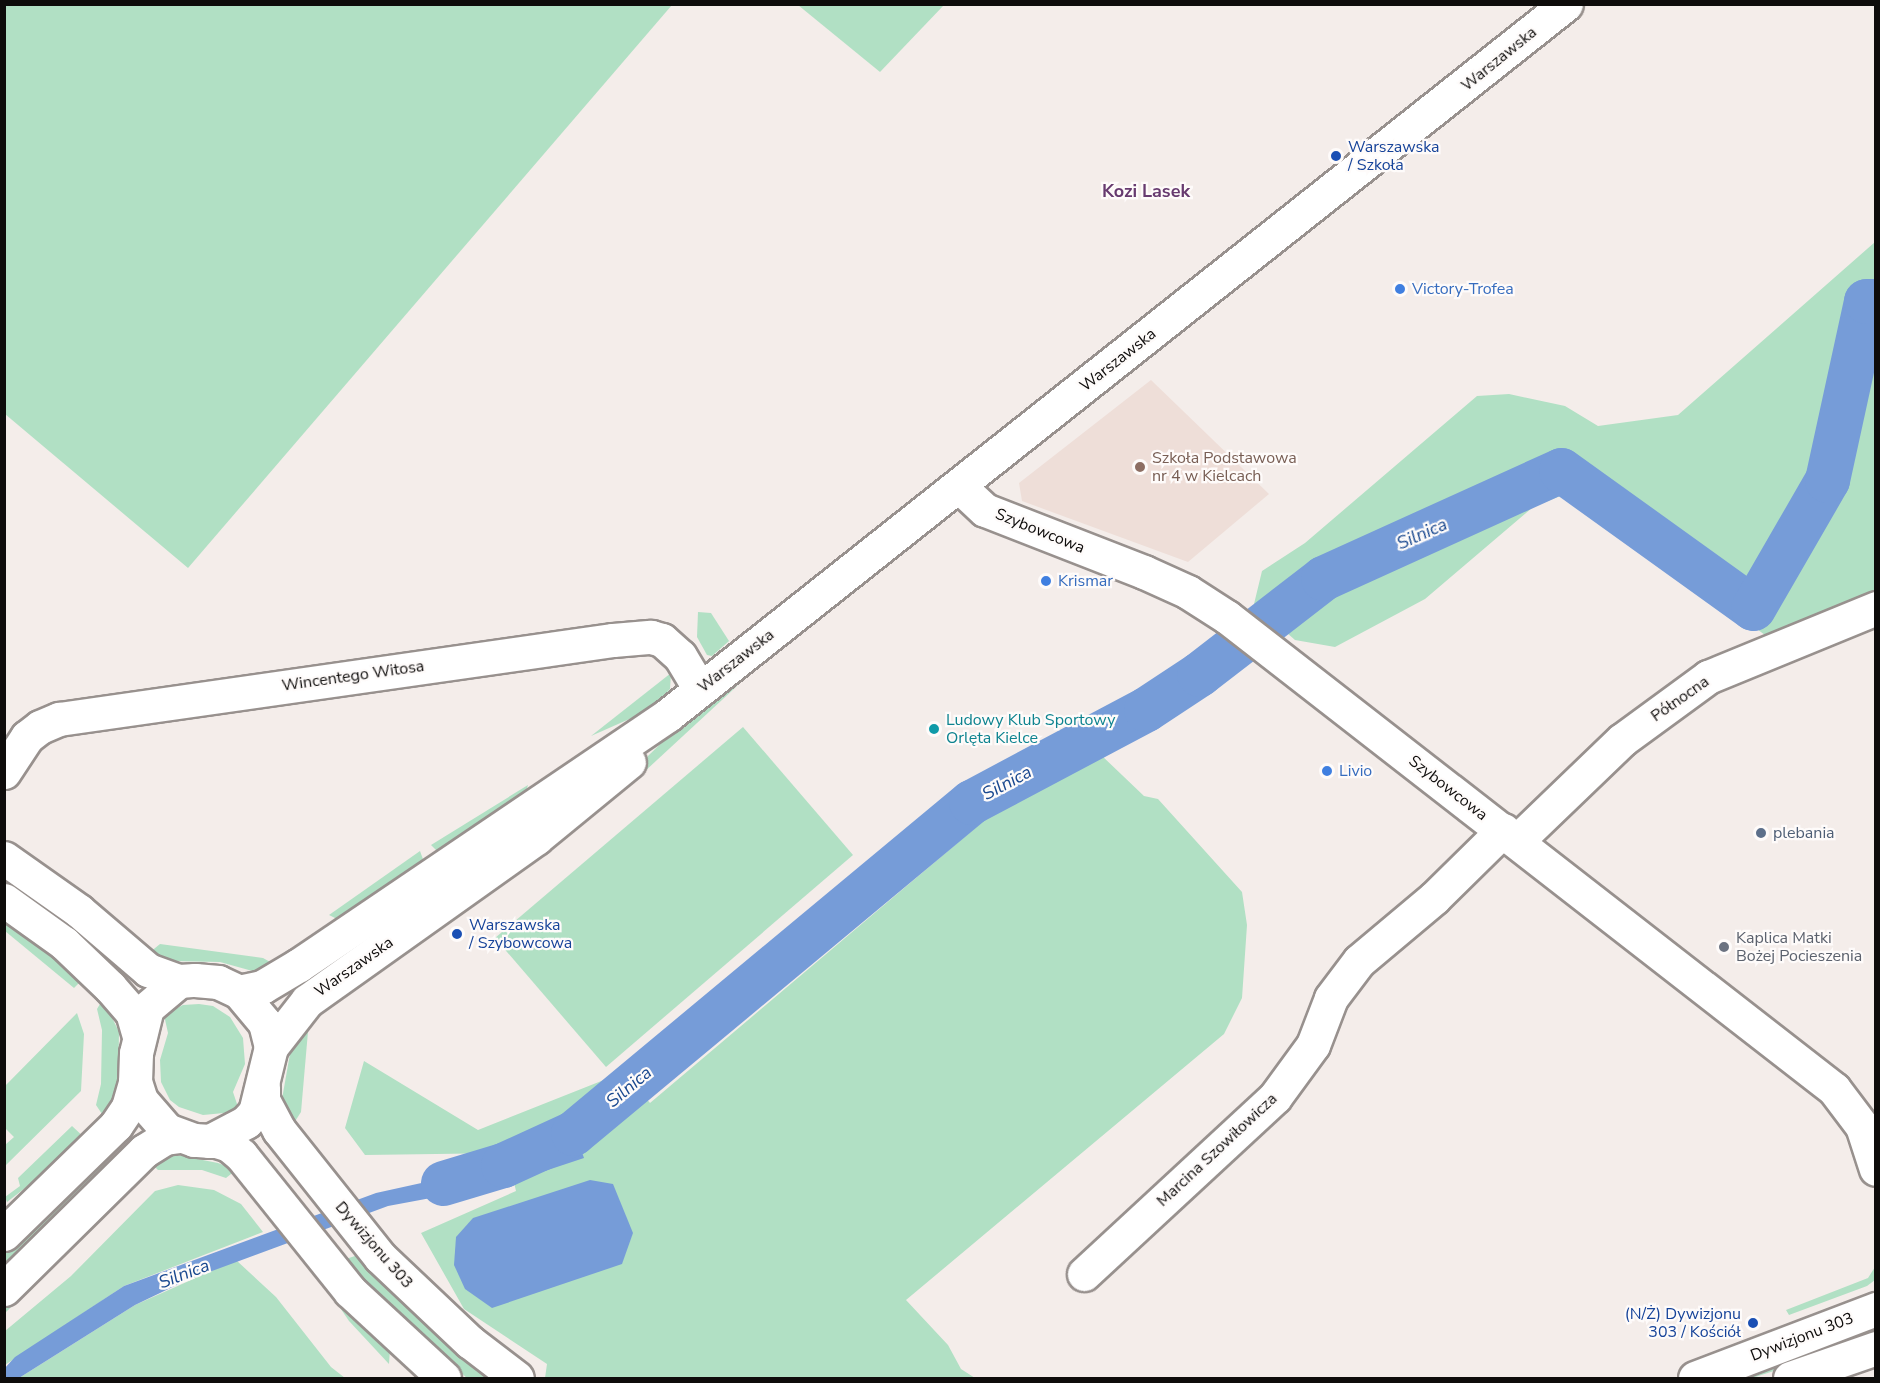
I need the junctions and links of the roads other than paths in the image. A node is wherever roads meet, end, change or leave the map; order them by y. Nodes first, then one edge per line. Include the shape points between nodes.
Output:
1 (1566, 4) edge
2 (958, 486) junction
3 (1875, 608) edge
4 (700, 689) junction
5 (668, 715) junction
6 (6, 767) edge
7 (1510, 836) junction
8 (4, 858) edge
9 (4, 900) edge
10 (180, 981) junction
11 (239, 992) junction
12 (139, 1036) junction
13 (271, 1047) junction
14 (135, 1082) junction
15 (263, 1087) junction
16 (180, 1136) junction
17 (213, 1140) junction
18 (1875, 1169) edge
19 (4, 1234) edge
20 (1084, 1274) dead end
21 (4, 1289) edge
22 (1875, 1309) edge
23 (1875, 1348) edge
24 (444, 1378) edge
25 (517, 1378) edge
26 (1695, 1378) edge
27 (1790, 1378) edge

1 - 2 street, Warszawska
2 - 4 street, Warszawska
2 - 7 street, Szybowcowa via 985,510 1188,592 1227,617
3 - 7 street, Północna via 1708,677 1622,740
4 - 5 street, Warszawska
4 - 6 street, Wincentego Witosa via 680,656 662,640 613,639 59,719 27,737
5 - 11 street, Warszawska via 299,965 262,987
5 - 13 street, Warszawska via 645,746 573,810 307,1000
7 - 18 street, Szybowcowa via 1834,1089 1862,1126
7 - 20 street, Marcina Szowiłowicza via 1359,961 1331,999 1313,1045 1275,1097
8 - 10 street via 70,904 148,970
9 - 12 street via 64,943 110,987 132,1012
10 - 11 street via 218,982
10 - 12 street via 147,1008
11 - 13 street via 265,1023
12 - 14 street
13 - 15 street
14 - 16 street via 151,1114
14 - 19 street via 128,1107 116,1125
15 - 17 street via 255,1112 246,1122
15 - 25 street, Dywizjonu 303 via 268,1114 361,1234 410,1288
16 - 17 street
16 - 21 street via 165,1138 144,1151
17 - 24 street via 229,1145 241,1155 358,1299
22 - 26 street, Dywizjonu 303
23 - 27 street

